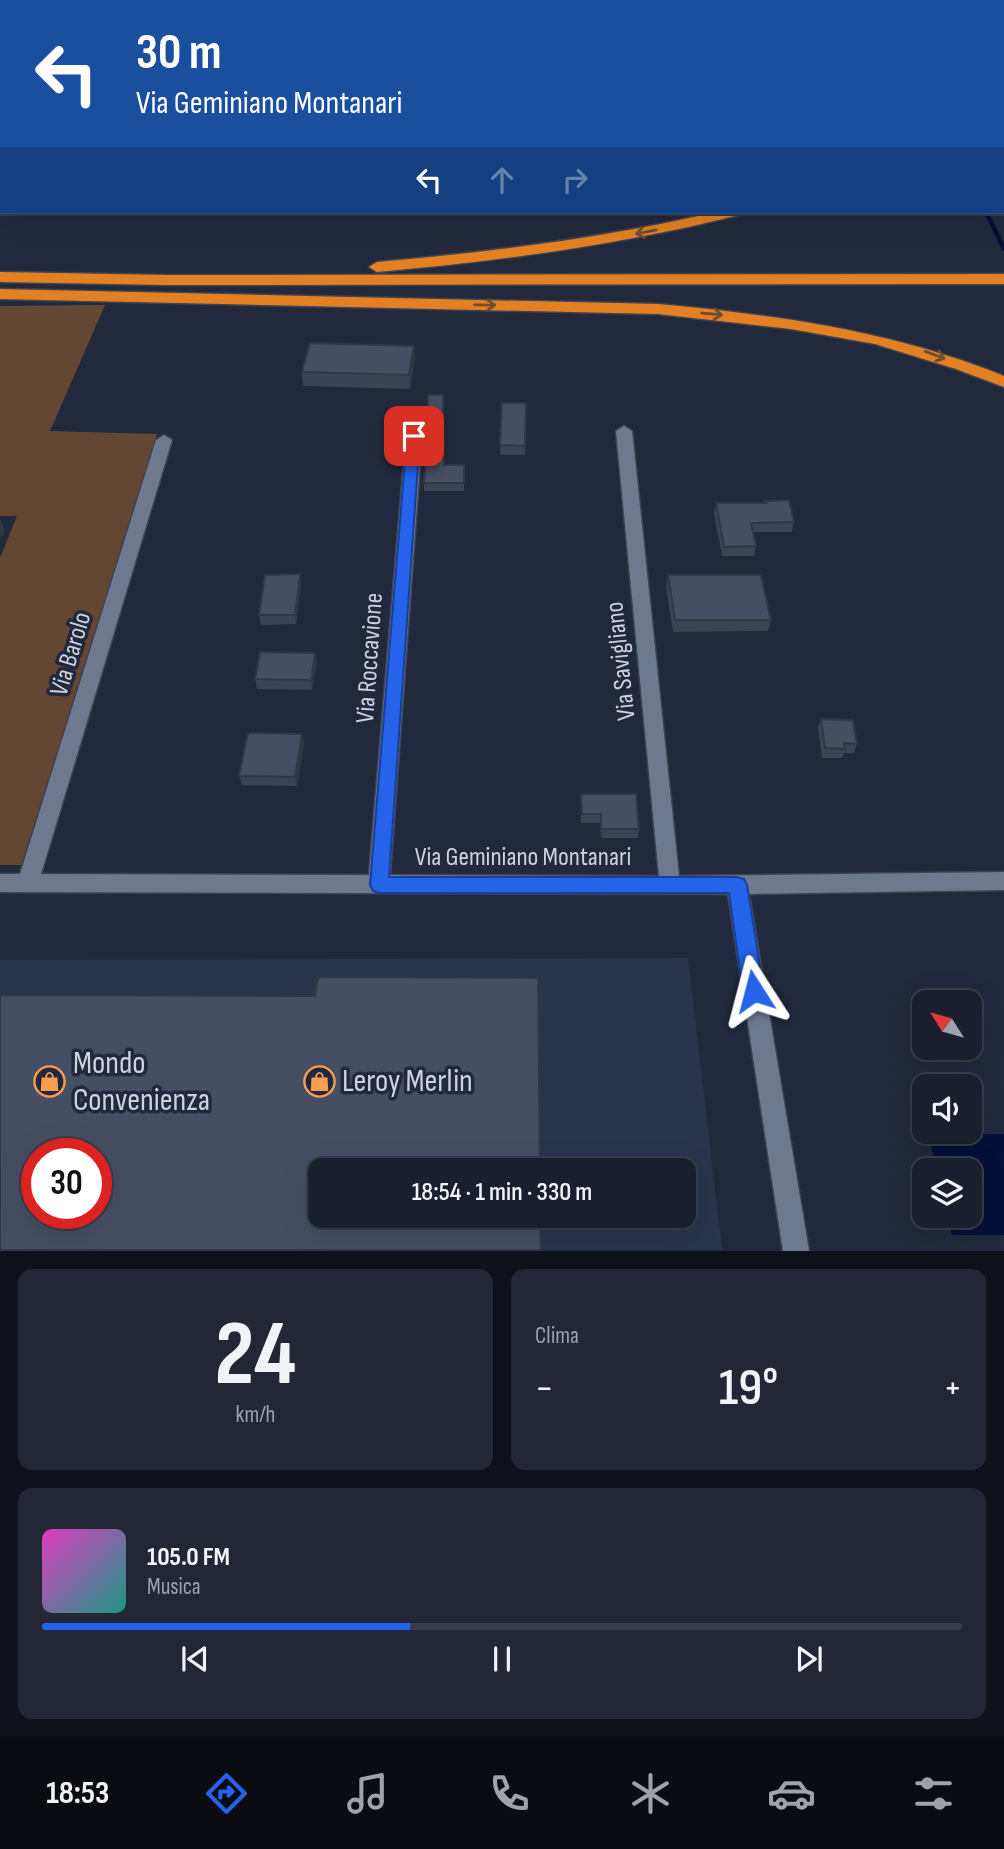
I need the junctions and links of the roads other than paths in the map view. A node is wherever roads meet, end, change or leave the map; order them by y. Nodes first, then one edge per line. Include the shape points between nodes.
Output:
1 (724, 214) edge
2 (0, 275) edge
3 (1004, 279) edge
4 (605, 285) junction
5 (1004, 290) edge
6 (0, 293) edge
7 (1004, 382) edge
8 (624, 431) dead end
9 (414, 436) dead end
10 (164, 440) dead end
11 (1004, 881) edge
12 (0, 883) edge
13 (28, 883) junction
14 (379, 885) junction
15 (670, 885) junction
16 (737, 885) junction
17 (796, 1251) edge

1 -> 2 highway via 577,244 377,267
2 - 4 highway
3 - 4 highway
4 - 5 highway
4 - 6 highway
6 -> 7 highway via 727,315 884,340
8 - 15 street, Via Savigliano
9 - 14 street, Via Roccavione
10 - 13 street, Via Barolo
11 - 16 street, Via Geminiano Montanari
12 - 13 street, Via Geminiano Montanari
13 - 14 street, Via Geminiano Montanari
14 - 15 street, Via Geminiano Montanari
15 - 16 street, Via Geminiano Montanari
16 - 17 street

